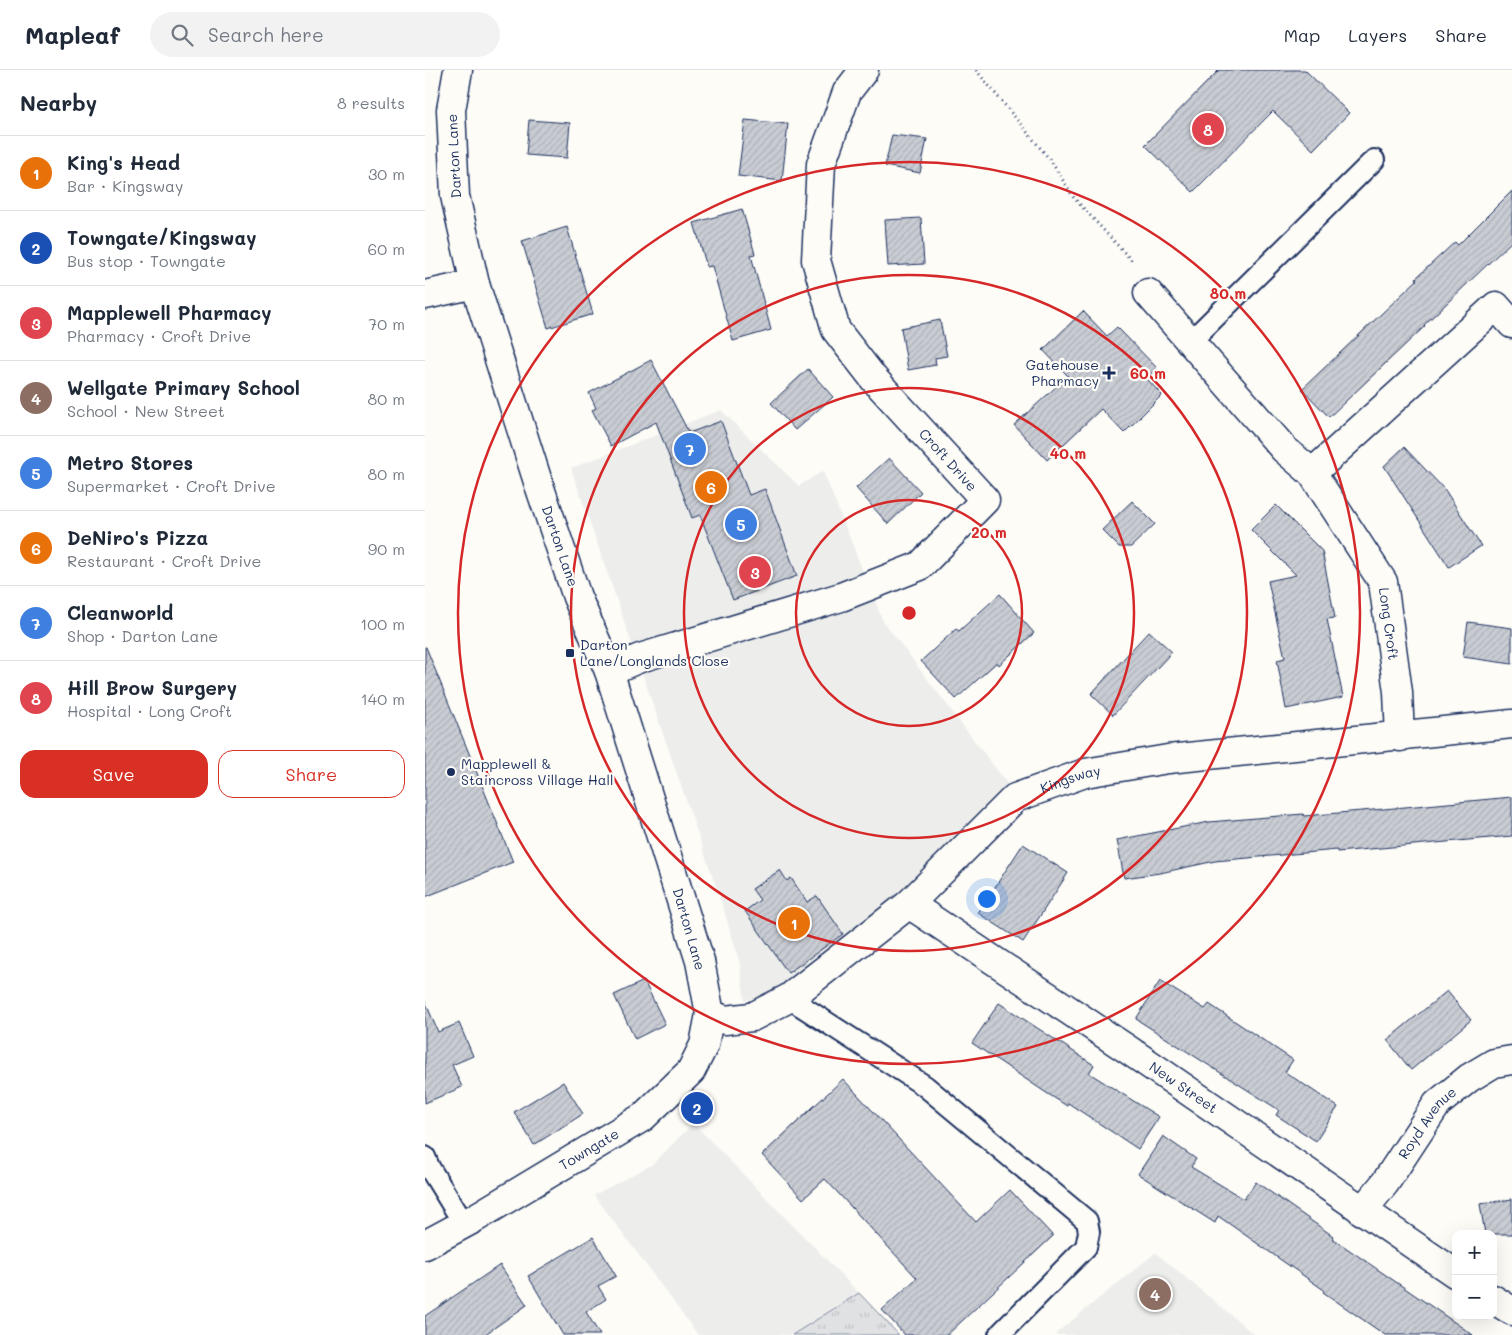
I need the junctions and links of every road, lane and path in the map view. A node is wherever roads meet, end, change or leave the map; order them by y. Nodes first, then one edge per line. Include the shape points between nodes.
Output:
1 (458, 70) edge
2 (863, 70) edge
3 (976, 70) edge
4 (1374, 160) dead end
5 (475, 284) junction
6 (1149, 293) joint
7 (425, 295) edge
8 (1512, 324) edge
9 (1189, 342) junction
10 (1312, 473) junction
11 (609, 671) junction
12 (1512, 724) edge
13 (1400, 736) junction
14 (909, 904) junction
15 (789, 998) junction
16 (710, 1014) junction
17 (1512, 1060) edge
18 (425, 1157) edge
19 (1362, 1211) junction
20 (464, 1224) junction
21 (425, 1246) edge
22 (1452, 1271) edge
23 (1497, 1302) edge
24 (1512, 1311) edge
25 (999, 1335) edge

1 - 5 street, Darton Lane via 451,110 455,196
2 - 11 street, Croft Drive via 847,92 821,164 815,260 836,330 874,379 985,500 920,566 841,597 640,658
3 - 6 path via 1051,161 1074,198 1151,283
4 - 9 lane
5 - 7 street
5 - 11 street, Darton Lane via 577,597
6 - 9 street, Long Croft
8 - 10 street via 1496,306
9 - 10 street, Long Croft via 1283,449
10 - 13 street, Long Croft via 1383,582 1398,692
11 - 16 street, Darton Lane via 700,960
12 - 13 street, Kingsway
13 - 14 street, Kingsway via 1168,759 1085,773 1015,798
14 - 15 street, Kingsway
14 - 19 street, New Street
15 - 16 street, Kingsway via 751,1017 725,1020
15 - 25 lane via 925,1086 1087,1221 1086,1247
16 - 20 street, Towngate via 704,1045 691,1071 643,1117
17 - 19 street, Royd Avenue via 1494,1063 1437,1104 1385,1183
18 - 20 lane
19 - 22 street, New Street
20 - 21 street, Towngate
23 - 24 street

